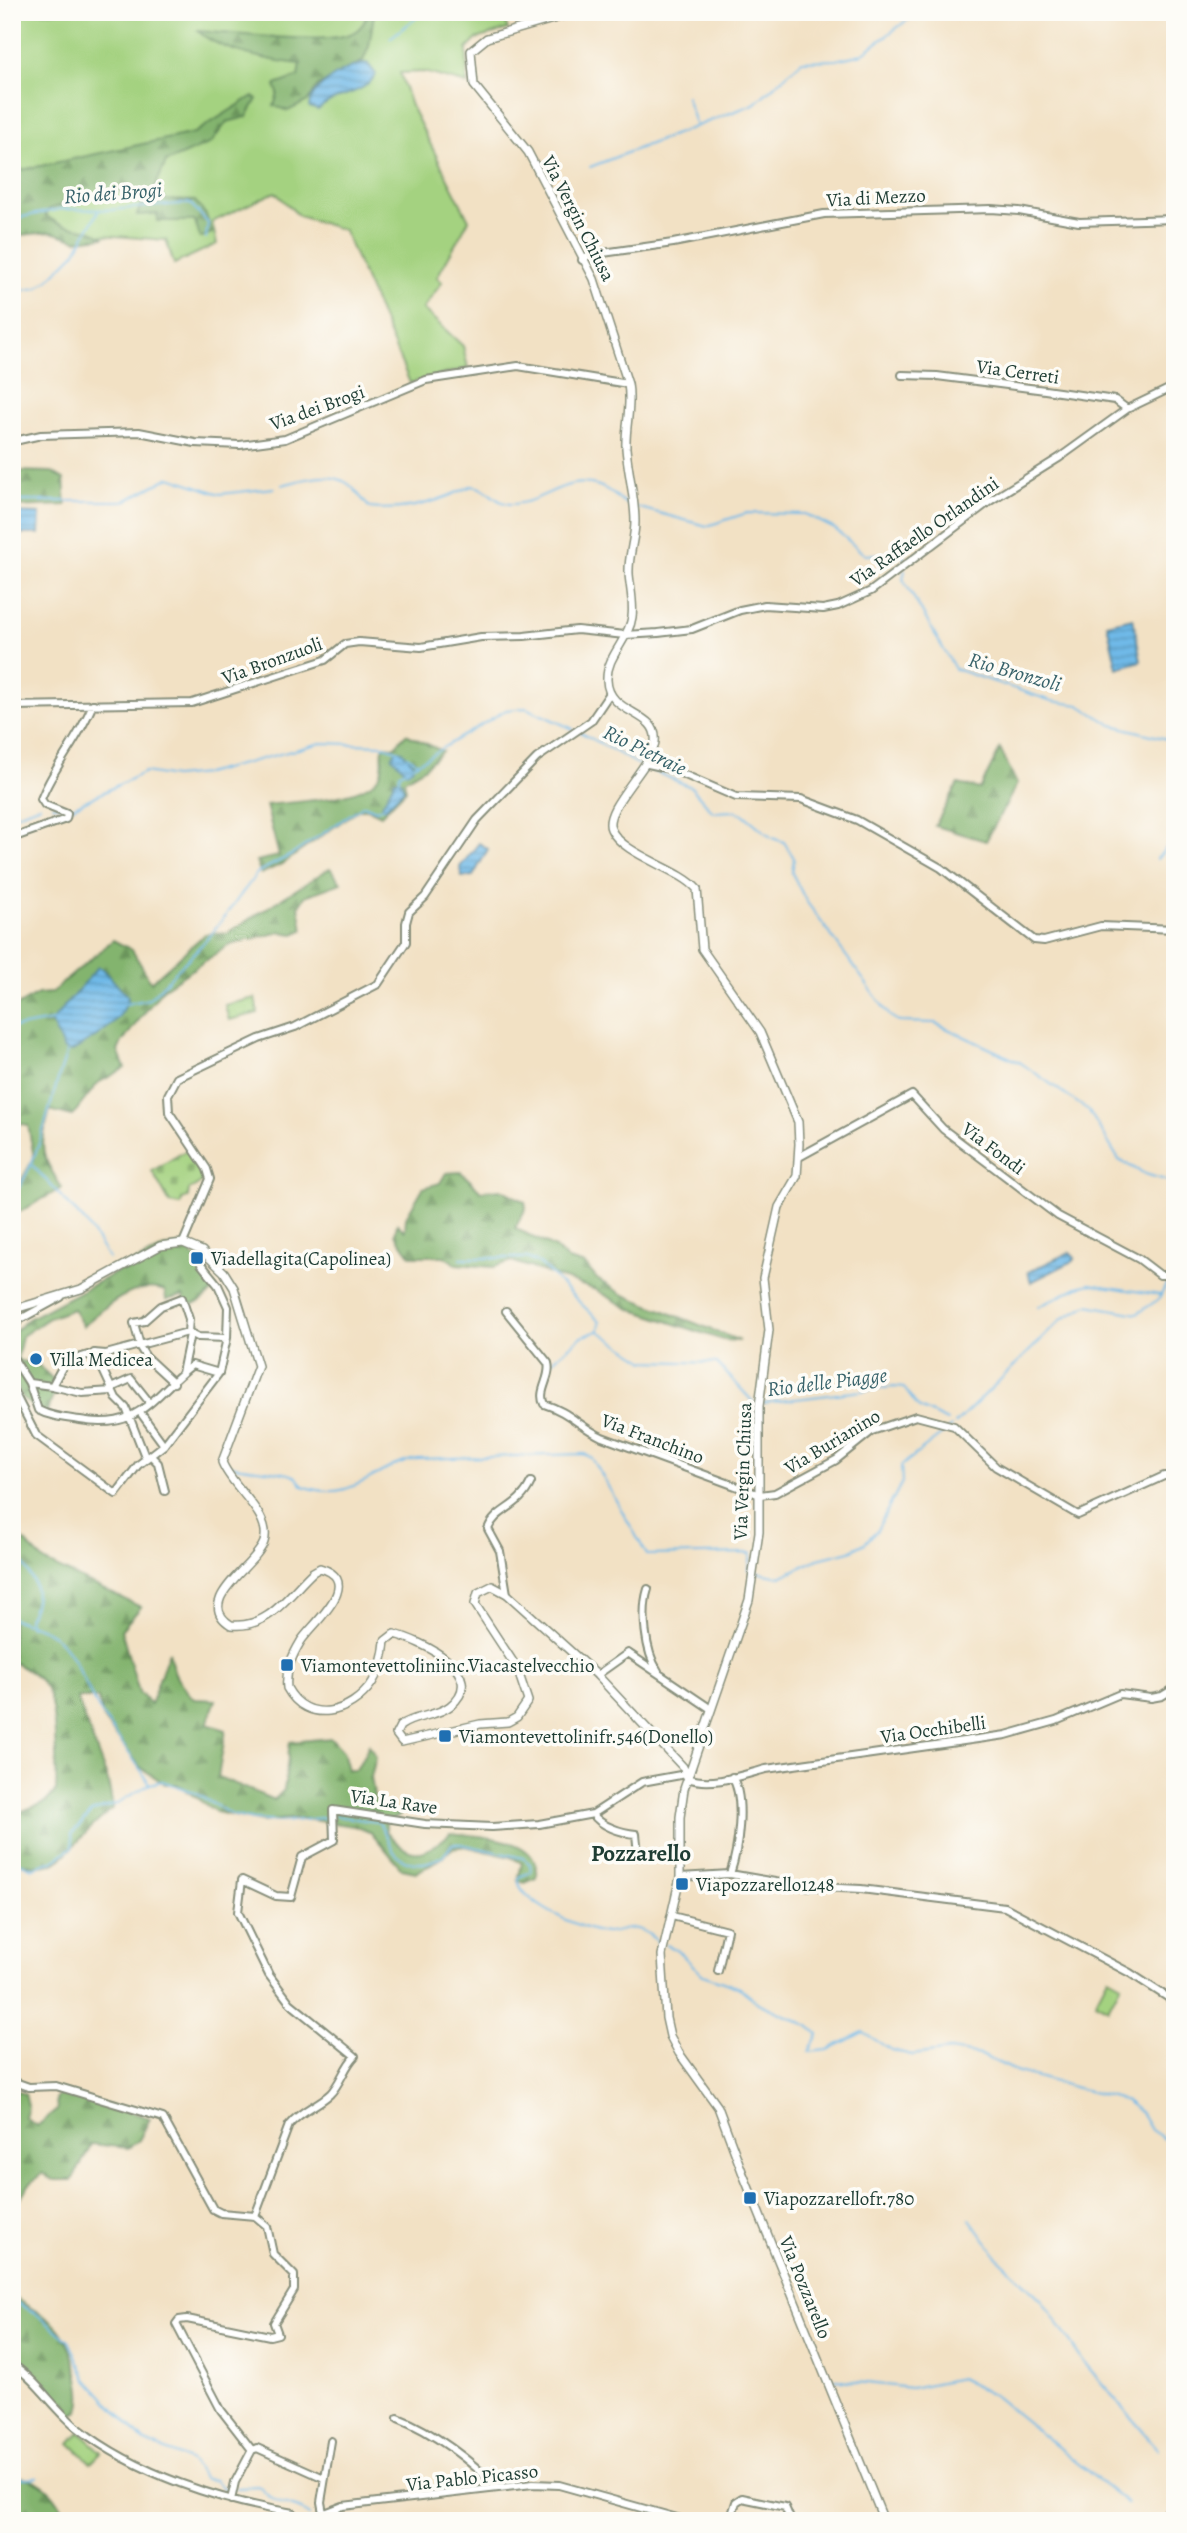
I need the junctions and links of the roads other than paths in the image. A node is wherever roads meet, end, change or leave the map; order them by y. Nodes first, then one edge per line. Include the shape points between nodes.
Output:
1 (577, 12) edge
2 (735, 12) edge
3 (748, 12) edge
4 (1175, 219) edge
5 (582, 260) junction
6 (902, 375) dead end
7 (628, 384) junction
8 (1175, 386) edge
9 (1127, 409) junction
10 (12, 437) edge
11 (625, 635) junction
12 (610, 692) junction
13 (93, 704) junction
14 (12, 706) edge
15 (648, 764) junction
16 (12, 838) edge
17 (1175, 929) edge
18 (799, 1157) junction
19 (183, 1243) junction
20 (202, 1251) junction
21 (1175, 1275) edge
22 (63, 1295) junction
23 (12, 1310) edge
24 (506, 1311) dead end
25 (12, 1332) edge
26 (189, 1333) junction
27 (227, 1338) junction
28 (138, 1346) junction
29 (92, 1354) junction
30 (12, 1356) edge
31 (219, 1373) junction
32 (182, 1375) junction
33 (29, 1383) junction
34 (174, 1383) junction
35 (52, 1386) junction
36 (12, 1388) edge
37 (112, 1389) junction
38 (150, 1403) junction
39 (140, 1412) junction
40 (131, 1418) junction
41 (164, 1445) junction
42 (148, 1457) junction
43 (1175, 1476) edge
44 (531, 1482) dead end
45 (165, 1491) dead end
46 (760, 1495) junction
47 (648, 1589) dead end
48 (507, 1594) junction
49 (597, 1675) junction
50 (662, 1676) junction
51 (1175, 1688) edge
52 (710, 1709) junction
53 (687, 1776) junction
54 (732, 1777) junction
55 (593, 1814) junction
56 (638, 1854) dead end
57 (730, 1874) junction
58 (680, 1877) junction
59 (672, 1916) junction
60 (718, 1971) dead end
61 (1175, 2003) edge
62 (12, 2081) edge
63 (256, 2216) junction
64 (12, 2364) edge
65 (398, 2418) dead end
66 (331, 2441) dead end
67 (252, 2450) junction
68 (324, 2478) junction
69 (498, 2488) junction
70 (1175, 2499) edge
71 (231, 2500) junction
72 (317, 2516) junction
73 (664, 2518) edge
74 (299, 2520) edge
75 (688, 2521) edge
76 (730, 2521) edge
77 (791, 2521) edge
78 (884, 2521) edge
79 (1162, 2521) edge

1 - 5 street, Via Vergin Chiusa via 487,38 471,51 471,67 474,85 528,152
2 - 3 street
4 - 5 street, Via di Mezzo via 1079,222 991,209 824,214 589,255
5 - 7 street, Via Vergin Chiusa via 594,279
6 - 9 street, Via Cerreti via 1115,400
7 - 10 street, Via dei Brogi via 518,366 426,380 285,439 195,443 139,432
7 - 11 street, Via Vergin Chiusa via 628,475 636,524 629,553 633,616
8 - 9 street, Via Raffaello Orlandini
9 - 11 street, Via Raffaello Orlandini via 856,598 822,609 765,605 692,629
11 - 12 street, Via Vergin Chiusa via 608,667
11 - 13 street, Via Bronzuoli via 576,630 421,647 359,642 345,644 325,660 212,698
12 - 15 street, Via Vergin Chiusa via 623,709 648,720 655,729
12 - 19 street via 591,721 537,758 477,820 425,897 409,912 406,942 378,984 295,1027 184,1073 174,1083 168,1096 169,1112 210,1179
13 - 14 street, Via Bronzuoli
13 - 16 street via 41,799 67,814 66,819
15 - 17 street via 736,797 801,799 857,820 941,868 1039,942 1101,926
15 - 18 street, Via Vergin Chiusa via 622,797 609,827 648,860 685,878 697,890 702,949 765,1043 797,1122
18 - 21 street, Via Fondi via 912,1095 943,1129 1058,1216 1160,1275
18 - 46 street, Via Vergin Chiusa via 794,1185 777,1216 763,1278 769,1330 759,1406
19 - 20 street
19 - 22 street via 160,1246
20 - 27 street via 201,1264 228,1307
20 - 48 street via 234,1288 258,1366 222,1462 233,1484 260,1514 266,1532 260,1551 220,1596 222,1617 237,1626 263,1620 320,1568 336,1581 335,1599 290,1662 286,1678 292,1698 316,1712 355,1702 373,1683 386,1638 394,1634 443,1655 461,1679 449,1707 400,1726 396,1734 402,1742 517,1717 528,1701 523,1679 475,1604 478,1593 492,1586
22 - 23 street
22 - 25 street via 19,1320
24 - 46 street, Via Franchino via 547,1361 550,1369 541,1397 544,1404 563,1410 602,1437
26 - 27 street
26 - 28 street
26 - 28 street via 182,1298 134,1323
26 - 32 street
27 - 31 street
28 - 29 street
28 - 34 street
29 - 35 street via 65,1362
29 - 37 street
30 - 33 street
31 - 32 street via 197,1364
31 - 41 street
32 - 34 street
33 - 35 street
33 - 40 street via 38,1410 46,1415 99,1424
34 - 38 street
35 - 37 street via 82,1394
36 - 42 street via 36,1435 116,1494
37 - 38 street via 131,1379
37 - 40 street
38 - 39 street
39 - 40 street
39 - 41 street
40 - 42 street
41 - 42 street
42 - 45 street via 158,1463
43 - 46 street, Via Burianino via 1164,1476 1078,1515 996,1466 954,1426 916,1416 872,1431 836,1460 775,1493
44 - 48 street via 525,1496 496,1516 488,1530 500,1551
46 - 52 street, Via Vergin Chiusa via 749,1600
47 - 50 street via 649,1650
48 - 49 street
49 - 50 street via 628,1653
49 - 53 street
50 - 52 street
51 - 54 street, Via Occhibelli via 1151,1698 1120,1694 1056,1721 1006,1735
52 - 53 street, Via Vergin Chiusa
53 - 54 street, Via Occhibelli via 703,1781
53 - 55 street, Via La Rave via 636,1784
53 - 58 street, Via Vergin Chiusa via 681,1801
54 - 57 street via 740,1792 736,1857
55 - 56 street via 620,1832 638,1836
55 - 63 street, Via La Rave via 492,1827 425,1824 360,1811 331,1813 334,1839 302,1857 291,1897 240,1882 239,1916 275,1985 296,2009 355,2056 331,2093 289,2125
57 - 58 street
57 - 61 street via 808,1887 1005,1907 1123,1968
58 - 59 street, Via Pozzarello
59 - 60 street via 727,1930
59 - 78 street, Via Pozzarello via 663,1951 670,2036 724,2119
62 - 63 street via 29,2087 56,2086 163,2118 213,2209
63 - 67 street via 267,2226 273,2254 294,2275 294,2290 274,2323 278,2334 187,2319 176,2324 221,2410
64 - 71 street via 105,2449
65 - 69 street via 414,2424
66 - 68 street
67 - 68 street via 257,2448
67 - 71 street
68 - 72 street
69 - 72 street, Via Pablo Picasso via 343,2506
69 - 73 street, Via Pablo Picasso via 559,2485
70 - 79 street
71 - 74 street via 293,2513
72 - 74 street, Via Pablo Picasso
73 - 75 street, Via Pablo Picasso
76 - 77 street via 742,2498 785,2507

